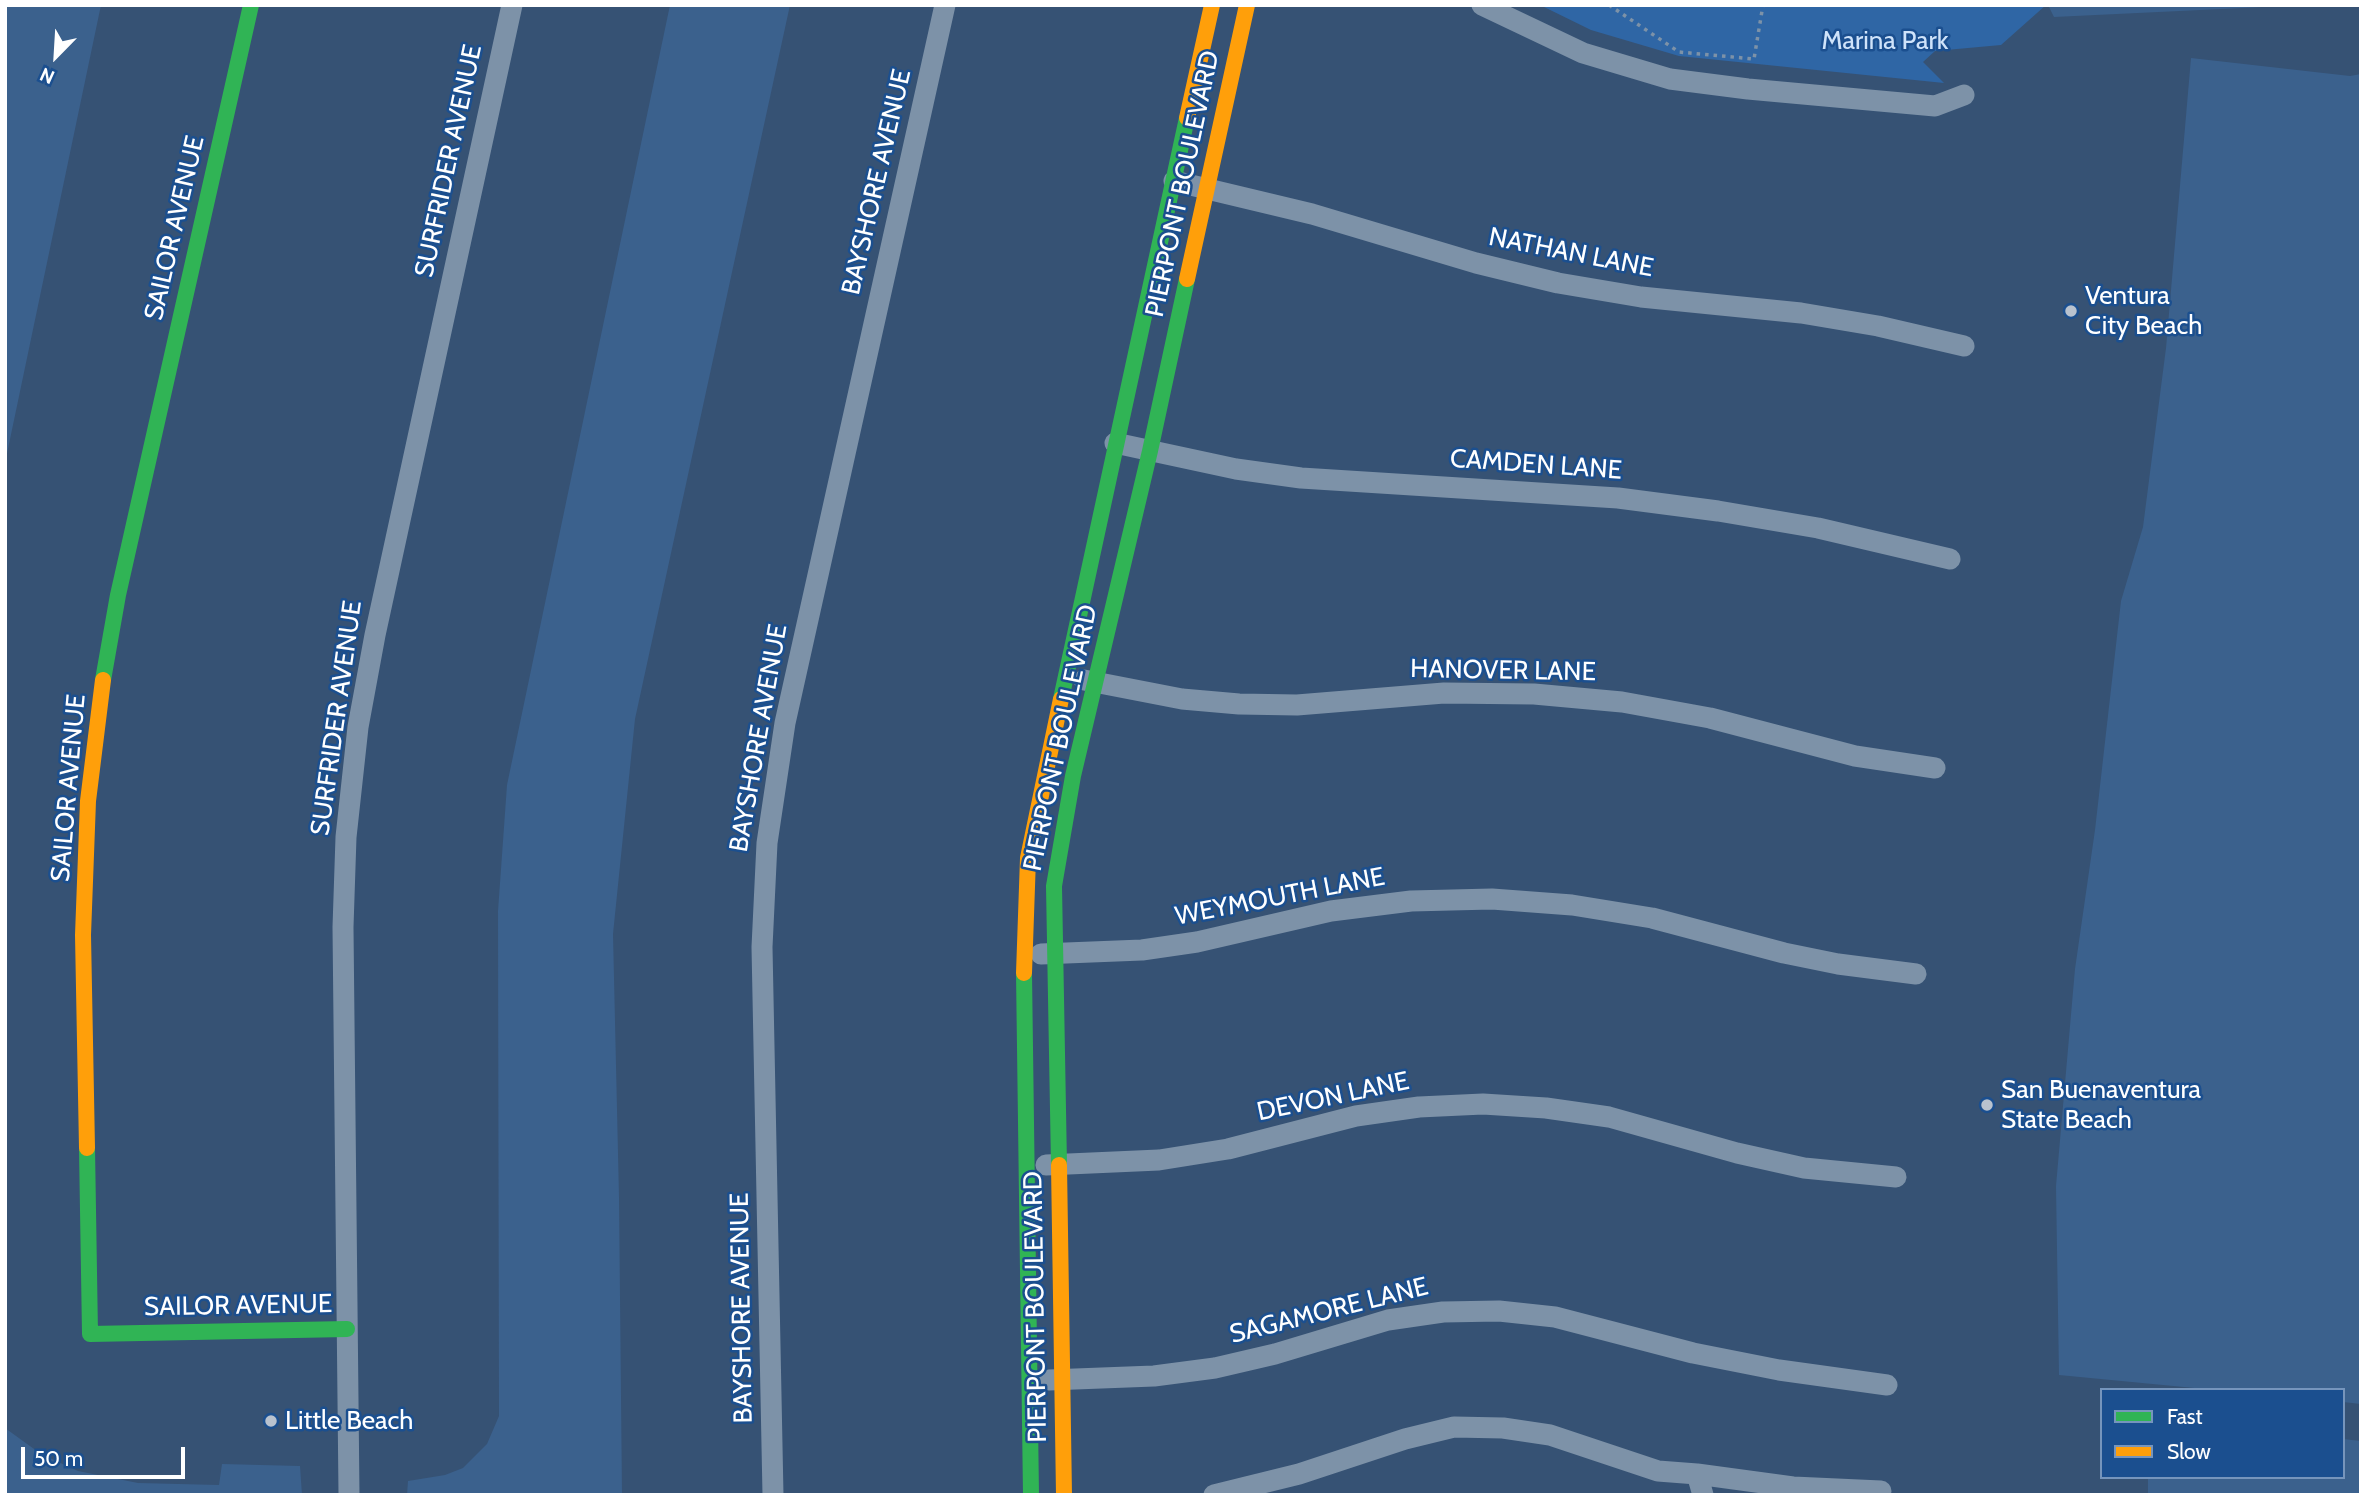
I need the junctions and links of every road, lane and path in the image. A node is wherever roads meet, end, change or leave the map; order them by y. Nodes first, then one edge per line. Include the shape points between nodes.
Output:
1 (251, 5) edge
2 (512, 5) edge
3 (944, 5) edge
4 (1212, 5) edge
5 (1247, 5) edge
6 (1482, 5) edge
7 (1609, 5) edge
8 (1763, 5) edge
9 (1964, 95) dead end
10 (1174, 181) junction
11 (1208, 189) junction
12 (1964, 346) dead end
13 (1115, 443) junction
14 (1150, 451) junction
15 (1950, 559) dead end
16 (1065, 675) junction
17 (1094, 682) junction
18 (1935, 768) dead end
19 (1055, 953) junction
20 (1024, 954) junction
21 (1916, 974) dead end
22 (1057, 1165) junction
23 (1027, 1166) junction
24 (1896, 1177) dead end
25 (347, 1329) junction
26 (1064, 1380) junction
27 (1030, 1381) junction
28 (1887, 1385) dead end
29 (1700, 1485) edge
30 (1881, 1491) dead end
31 (349, 1495) edge
32 (773, 1495) edge
33 (1031, 1495) edge
34 (1064, 1495) edge
35 (1214, 1495) edge

1 - 25 street, SAILOR AVENUE via 118,594 100,697 88,801 83,935 90,1334
2 - 25 street, SURFRIDER AVENUE via 358,727 346,837 343,927
3 - 32 street, BAYSHORE AVENUE via 785,723 767,843 762,947
4 - 10 street, PIERPONT BOULEVARD
5 - 11 street, PIERPONT BOULEVARD
6 - 9 street via 1583,53 1670,79 1935,106
7 - 8 path via 1679,52 1754,59
10 - 11 street, NATHAN LANE
10 - 13 street, PIERPONT BOULEVARD
11 - 12 street, NATHAN LANE via 1558,283 1641,297 1801,313
11 - 14 street, PIERPONT BOULEVARD
13 - 14 street, CAMDEN LANE
13 - 16 street, PIERPONT BOULEVARD
14 - 15 street, CAMDEN LANE via 1301,478 1605,497 1718,510
14 - 17 street, PIERPONT BOULEVARD
16 - 17 street, HANOVER LANE
16 - 20 street, PIERPONT BOULEVARD via 1028,859
17 - 18 street, HANOVER LANE via 1182,699 1240,704 1297,705 1444,693 1534,694 1622,702 1710,718 1855,757
17 - 19 street, PIERPONT BOULEVARD via 1060,842 1054,886
19 - 20 street, WEYMOUTH LANE
19 - 21 street, WEYMOUTH LANE via 1142,950 1198,942 1331,911 1492,899 1652,918 1784,953
19 - 22 street, PIERPONT BOULEVARD
20 - 23 street, PIERPONT BOULEVARD
22 - 23 street, DEVON LANE
22 - 24 street, DEVON LANE via 1159,1160 1228,1149 1356,1116 1483,1104 1609,1117 1804,1168
22 - 26 street, PIERPONT BOULEVARD
23 - 27 street, PIERPONT BOULEVARD
25 - 31 street, SURFRIDER AVENUE
26 - 27 street, SAGAMORE LANE
26 - 28 street, SAGAMORE LANE via 1215,1368 1388,1320 1443,1312 1499,1311 1555,1317 1779,1370
26 - 34 street, PIERPONT BOULEVARD
27 - 33 street, PIERPONT BOULEVARD
29 - 30 street
29 - 35 street via 1550,1435 1454,1427

